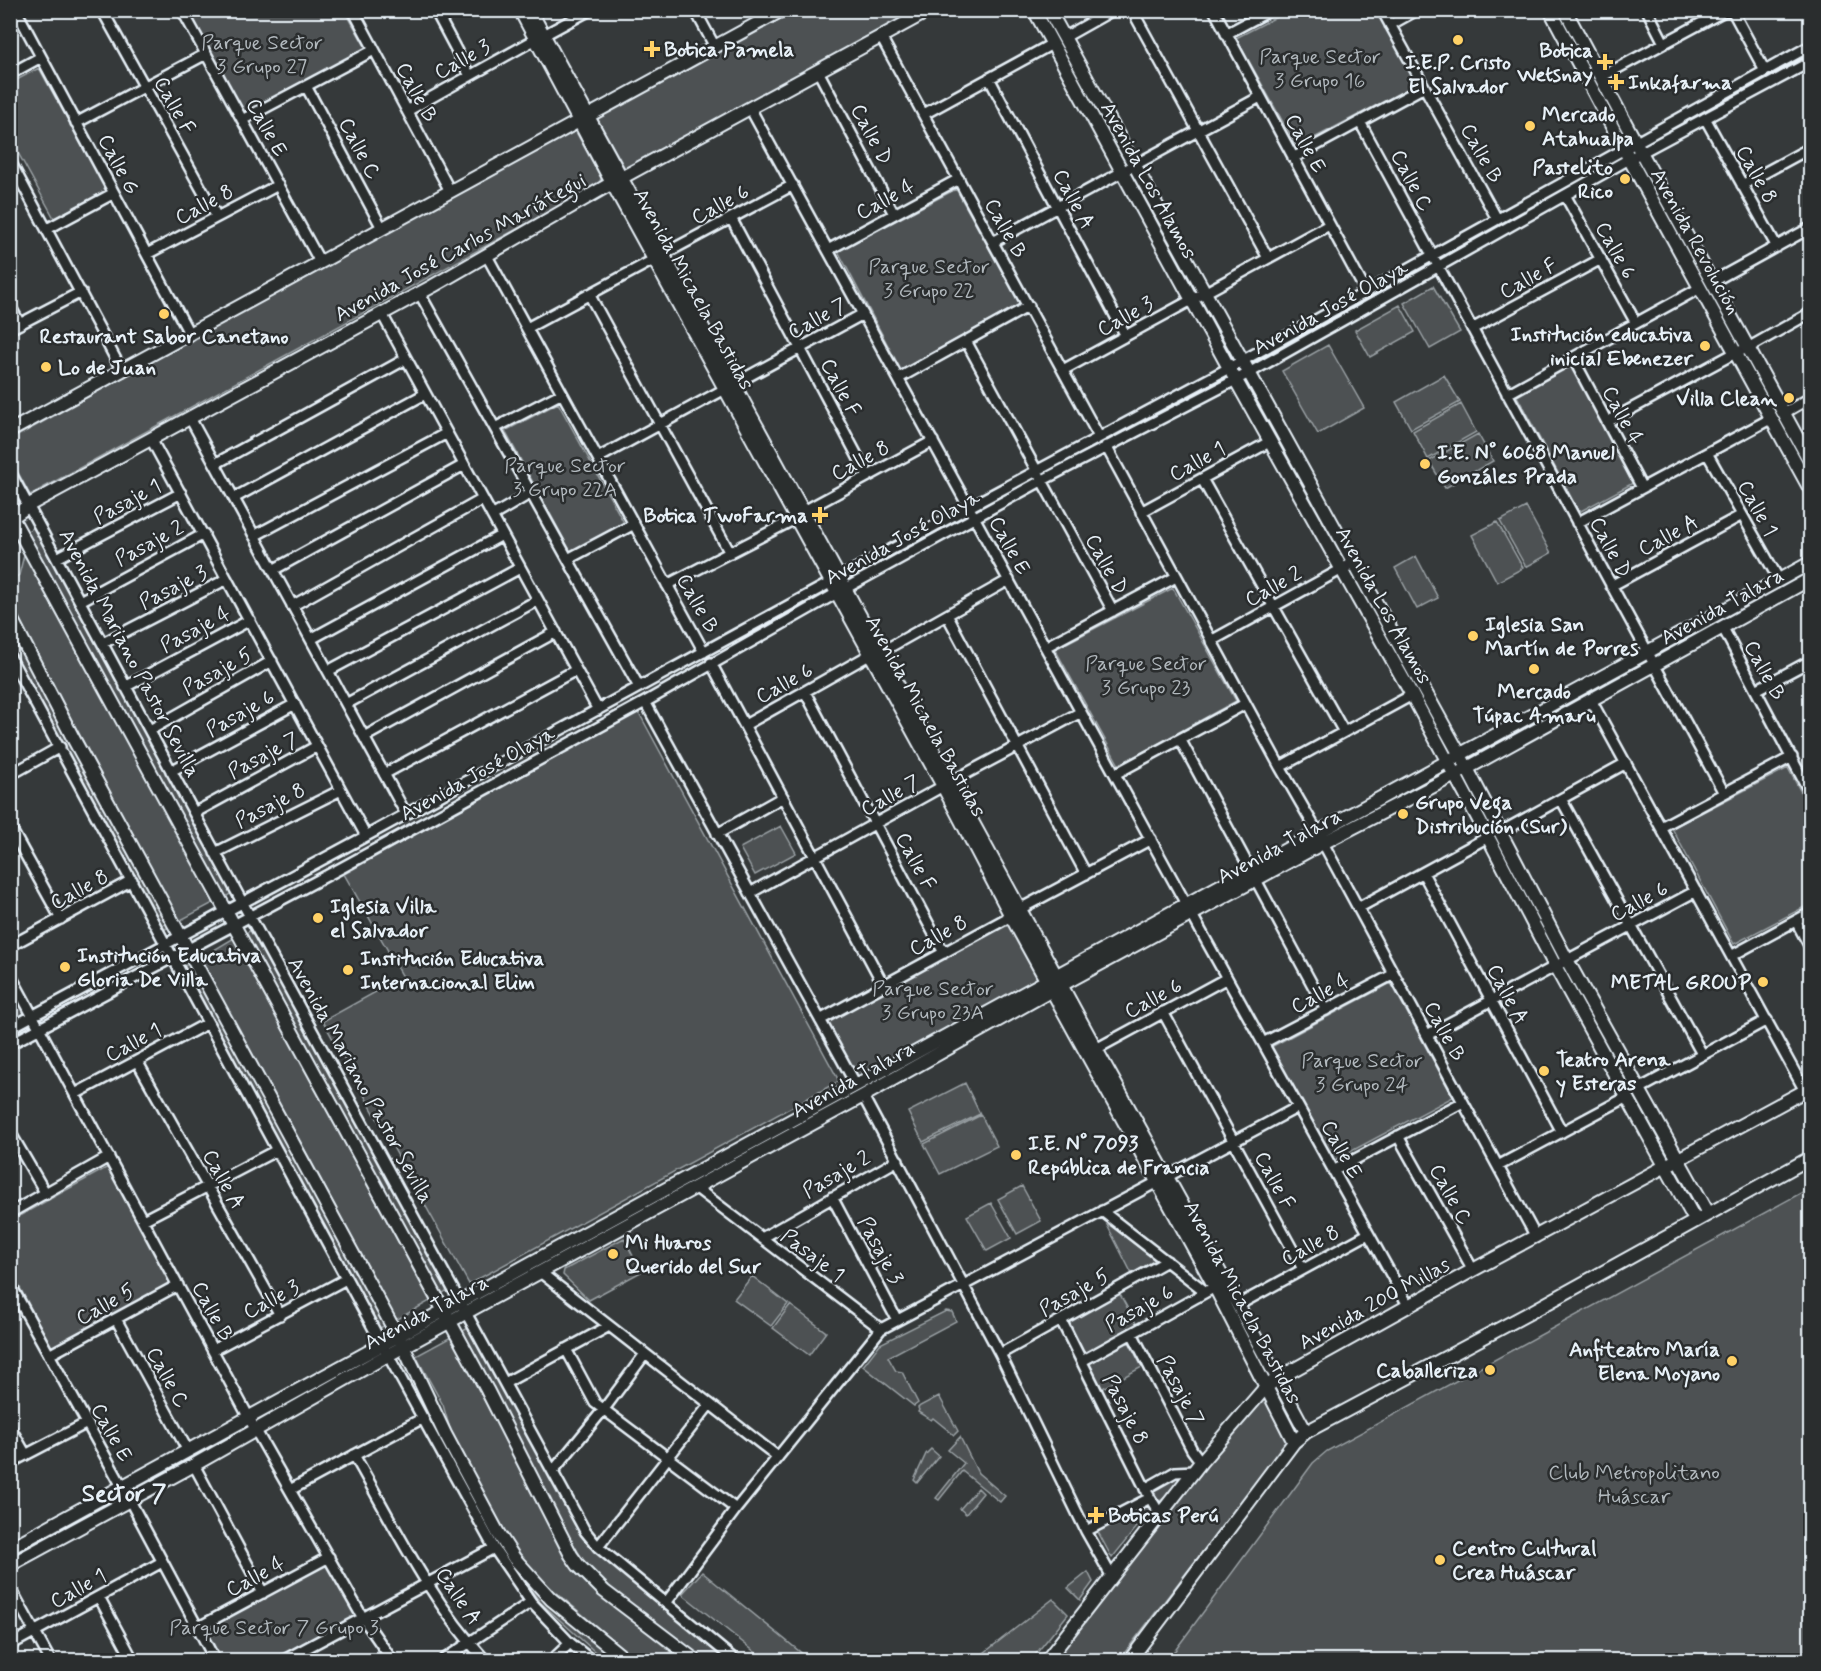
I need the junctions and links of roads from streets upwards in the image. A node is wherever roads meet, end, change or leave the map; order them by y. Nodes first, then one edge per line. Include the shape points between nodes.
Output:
1 (16, 10) edge
2 (102, 10) edge
3 (182, 10) edge
4 (353, 10) edge
5 (435, 10) edge
6 (520, 10) edge
7 (531, 10) edge
8 (590, 10) edge
9 (695, 10) edge
10 (930, 10) edge
11 (1034, 10) edge
12 (1049, 10) edge
13 (1113, 10) edge
14 (1132, 10) edge
15 (1214, 10) edge
16 (1270, 10) edge
17 (1382, 10) edge
18 (1418, 10) edge
19 (1550, 10) edge
20 (1565, 10) edge
21 (1647, 10) edge
22 (1726, 10) edge
23 (1732, 10) edge
24 (781, 11) edge
25 (1390, 25) junction
26 (1226, 34) junction
27 (540, 37) junction
28 (881, 37) junction
29 (1065, 37) junction
30 (1052, 44) junction
31 (1664, 44) junction
32 (1810, 46) edge
33 (715, 47) junction
34 (374, 50) junction
35 (206, 54) junction
36 (42, 57) junction
37 (1810, 62) edge
38 (818, 71) junction
39 (1765, 71) junction
40 (10, 74) edge
41 (470, 76) junction
42 (1601, 77) junction
43 (989, 78) junction
44 (306, 86) junction
45 (144, 87) junction
46 (1424, 87) junction
47 (1260, 97) junction
48 (750, 108) junction
49 (407, 111) junction
50 (924, 114) junction
51 (1705, 118) junction
52 (583, 119) junction
53 (242, 120) junction
54 (1360, 122) junction
55 (76, 123) junction
56 (1198, 131) junction
57 (1638, 148) junction
58 (1810, 148) edge
59 (1626, 154) junction
60 (1293, 158) junction
61 (11, 162) edge
62 (1135, 166) junction
63 (1123, 172) junction
64 (959, 179) junction
65 (617, 180) junction
66 (278, 185) junction
67 (793, 185) junction
68 (1742, 185) junction
69 (450, 191) junction
70 (114, 194) junction
71 (1565, 195) junction
72 (1058, 208) junction
73 (894, 214) junction
74 (217, 217) junction
75 (731, 218) junction
76 (1497, 219) junction
77 (1329, 225) junction
78 (382, 228) junction
79 (1810, 228) edge
80 (47, 229) junction
81 (993, 242) junction
82 (1777, 247) junction
83 (828, 250) junction
84 (147, 254) junction
85 (1432, 255) junction
86 (487, 256) junction
87 (660, 256) junction
88 (1268, 258) junction
89 (1601, 259) junction
90 (320, 262) junction
91 (1438, 266) junction
92 (1712, 282) junction
93 (1700, 288) junction
94 (81, 292) junction
95 (1366, 292) junction
96 (1204, 293) junction
97 (420, 294) junction
98 (589, 294) junction
99 (1192, 300) junction
100 (10, 306) edge
101 (1029, 306) junction
102 (1810, 313) edge
103 (382, 314) junction
104 (863, 314) junction
105 (1636, 323) junction
106 (20, 324) junction
107 (526, 328) junction
108 (1472, 329) junction
109 (10, 330) edge
110 (190, 335) junction
111 (1126, 336) junction
112 (966, 341) junction
113 (800, 348) junction
114 (1748, 348) junction
115 (1735, 353) junction
116 (1573, 358) junction
117 (406, 359) junction
118 (1242, 361) junction
119 (1229, 368) junction
120 (1063, 370) junction
121 (122, 371) junction
122 (1249, 374) junction
123 (898, 378) junction
124 (1236, 380) junction
125 (730, 386) junction
126 (562, 393) junction
127 (425, 394) junction
128 (1507, 394) junction
129 (1810, 398) edge
130 (1784, 413) junction
131 (190, 418) junction
132 (1772, 418) junction
133 (1607, 422) junction
134 (660, 424) junction
135 (495, 428) junction
136 (10, 431) edge
137 (447, 433) junction
138 (1099, 437) junction
139 (152, 439) junction
140 (933, 441) junction
141 (1271, 441) junction
142 (1106, 446) junction
143 (1707, 453) junction
144 (598, 458) junction
145 (1810, 461) edge
146 (215, 464) junction
147 (464, 465) junction
148 (1036, 471) junction
149 (10, 472) edge
150 (868, 476) junction
151 (1202, 479) junction
152 (1041, 481) junction
153 (1642, 488) junction
154 (1810, 489) edge
155 (182, 493) junction
156 (531, 493) junction
157 (234, 498) junction
158 (483, 499) junction
159 (29, 505) junction
160 (969, 507) junction
161 (1141, 512) junction
162 (800, 514) junction
163 (1742, 515) junction
164 (11, 516) edge
165 (492, 516) junction
166 (975, 518) junction
167 (1577, 523) junction
168 (634, 524) junction
169 (204, 534) junction
170 (502, 535) junction
171 (254, 536) junction
172 (730, 553) junction
173 (57, 558) junction
174 (568, 559) junction
175 (1810, 563) edge
176 (1347, 565) junction
177 (520, 568) junction
178 (273, 570) junction
179 (1176, 577) junction
180 (227, 579) junction
181 (1810, 579) edge
182 (1009, 580) junction
183 (1779, 580) junction
184 (667, 585) junction
185 (839, 586) junction
186 (1611, 586) junction
187 (538, 600) junction
188 (80, 601) junction
189 (292, 606) junction
190 (1274, 606) junction
191 (1113, 611) junction
192 (947, 615) junction
193 (10, 616) edge
194 (250, 620) junction
195 (1723, 628) junction
196 (556, 632) junction
197 (310, 639) junction
198 (1211, 641) junction
199 (103, 644) junction
200 (1046, 647) junction
201 (704, 652) junction
202 (1647, 652) junction
203 (876, 653) junction
204 (10, 657) edge
205 (272, 661) junction
206 (1810, 661) edge
207 (711, 663) junction
208 (1654, 666) junction
209 (576, 670) junction
210 (328, 671) junction
211 (125, 687) junction
212 (639, 687) junction
213 (1756, 690) junction
214 (805, 692) junction
215 (1412, 695) junction
216 (1591, 700) junction
217 (645, 702) junction
218 (295, 704) junction
219 (346, 704) junction
220 (1245, 704) junction
221 (598, 710) junction
222 (1081, 712) junction
223 (745, 725) junction
224 (150, 730) junction
225 (1344, 732) junction
226 (364, 737) junction
227 (546, 738) junction
228 (1180, 739) junction
229 (317, 746) junction
230 (1017, 746) junction
231 (60, 747) junction
232 (553, 752) junction
233 (1460, 755) junction
234 (1792, 757) junction
235 (1447, 761) junction
236 (1626, 763) junction
237 (1280, 767) junction
238 (1467, 768) junction
239 (171, 771) junction
240 (10, 774) edge
241 (384, 774) junction
242 (1115, 774) junction
243 (1455, 775) junction
244 (947, 784) junction
245 (341, 790) junction
246 (1724, 793) junction
247 (1810, 793) edge
248 (783, 797) junction
249 (1561, 799) junction
250 (194, 813) junction
251 (406, 814) junction
252 (875, 824) junction
253 (10, 827) edge
254 (1661, 827) junction
255 (1501, 832) junction
256 (717, 834) junction
257 (366, 836) junction
258 (1488, 837) junction
259 (1320, 838) junction
260 (1150, 839) junction
261 (216, 853) junction
262 (815, 857) junction
263 (1423, 873) junction
264 (1086, 874) junction
265 (1253, 875) junction
266 (132, 880) junction
267 (1696, 891) junction
268 (750, 894) junction
269 (242, 902) junction
270 (1358, 908) junction
271 (227, 910) junction
272 (1189, 910) junction
273 (1016, 913) junction
274 (1810, 913) edge
275 (250, 917) junction
276 (61, 919) junction
277 (1796, 921) junction
278 (235, 925) junction
279 (1631, 926) junction
280 (180, 936) junction
281 (166, 943) junction
282 (10, 946) edge
283 (1810, 947) edge
284 (188, 949) junction
285 (944, 953) junction
286 (1731, 956) junction
287 (173, 957) junction
288 (1567, 960) junction
289 (1555, 966) junction
290 (10, 974) edge
291 (1394, 974) junction
292 (1227, 978) junction
293 (1054, 983) junction
294 (884, 986) junction
295 (1491, 1000) junction
296 (1326, 1010) junction
297 (1163, 1012) junction
298 (33, 1016) junction
299 (820, 1020) junction
300 (1767, 1020) junction
301 (208, 1023) junction
302 (10, 1028) edge
303 (39, 1028) junction
304 (1427, 1035) junction
305 (1263, 1043) junction
306 (10, 1044) edge
307 (1096, 1048) junction
308 (1702, 1054) junction
309 (137, 1061) junction
310 (1639, 1089) junction
311 (860, 1090) junction
312 (1808, 1090) edge
313 (75, 1094) junction
314 (1627, 1097) junction
315 (1463, 1102) junction
316 (1298, 1107) junction
317 (10, 1132) edge
318 (1562, 1132) junction
319 (1398, 1136) junction
320 (1234, 1141) junction
321 (277, 1150) junction
322 (109, 1157) junction
323 (1810, 1158) edge
324 (1678, 1159) junction
325 (898, 1160) junction
326 (1498, 1166) junction
327 (1666, 1166) junction
328 (1333, 1171) junction
329 (1162, 1179) junction
330 (207, 1187) junction
331 (695, 1187) junction
332 (45, 1194) junction
333 (832, 1197) junction
334 (1102, 1211) junction
335 (10, 1213) edge
336 (1708, 1213) junction
337 (143, 1220) junction
338 (1695, 1220) junction
339 (1368, 1234) junction
340 (1536, 1237) junction
341 (762, 1238) junction
342 (1167, 1261) junction
343 (1303, 1269) junction
344 (1473, 1270) junction
345 (540, 1272) junction
346 (346, 1279) junction
347 (963, 1284) junction
348 (178, 1285) junction
349 (1211, 1289) junction
350 (12, 1290) edge
351 (1238, 1305) junction
352 (1408, 1305) junction
353 (462, 1308) junction
354 (280, 1315) junction
355 (447, 1316) junction
356 (116, 1319) junction
357 (897, 1320) junction
358 (1061, 1320) junction
359 (609, 1326) junction
360 (881, 1329) junction
361 (1132, 1333) junction
362 (400, 1341) junction
363 (385, 1349) junction
364 (566, 1349) junction
365 (213, 1350) junction
366 (645, 1354) junction
367 (1000, 1354) junction
368 (50, 1355) junction
369 (1082, 1361) junction
370 (1277, 1379) junction
371 (505, 1383) junction
372 (1265, 1388) junction
373 (710, 1404) junction
374 (604, 1409) junction
375 (249, 1417) junction
376 (423, 1418) junction
377 (87, 1423) junction
378 (10, 1427) edge
379 (255, 1429) junction
380 (1305, 1432) junction
381 (1294, 1442) junction
382 (188, 1451) junction
383 (26, 1455) junction
384 (354, 1455) junction
385 (778, 1457) junction
386 (668, 1458) junction
387 (10, 1463) edge
388 (194, 1465) junction
389 (1198, 1467) junction
390 (553, 1471) junction
391 (122, 1487) junction
392 (290, 1490) junction
393 (1148, 1493) junction
394 (129, 1499) junction
395 (736, 1509) junction
396 (1160, 1514) junction
397 (1086, 1531) junction
398 (598, 1547) junction
399 (10, 1548) edge
400 (494, 1548) junction
401 (329, 1557) junction
402 (162, 1562) junction
403 (10, 1565) edge
404 (1112, 1577) junction
405 (427, 1584) junction
406 (10, 1587) edge
407 (263, 1593) junction
408 (99, 1597) junction
409 (531, 1602) junction
410 (666, 1602) junction
411 (363, 1618) junction
412 (197, 1628) junction
413 (34, 1632) junction
414 (468, 1643) junction
415 (570, 1643) junction
416 (10, 1645) edge
417 (50, 1660) edge
418 (133, 1660) edge
419 (215, 1660) edge
420 (284, 1660) edge
421 (392, 1660) edge
422 (443, 1660) edge
423 (485, 1660) edge
424 (552, 1660) edge
425 (591, 1660) edge
426 (626, 1660) edge
427 (695, 1660) edge
428 (735, 1660) edge
429 (1047, 1660) edge
430 (1130, 1660) edge

1 - 36 street, Calle G
2 - 45 street, Calle F
3 - 35 street, Calle E
4 - 34 street, Calle B
5 - 41 street
6 - 27 street, Avenida Micaela Bastidas
7 - 27 street, Avenida Micaela Bastidas
8 - 27 street
9 - 33 street
10 - 28 street, Avenida José Carlos Mariátegui
11 - 30 street, Avenida Los Alamos
12 - 29 street, Avenida Los Alamos
13 - 29 street
14 - 56 street
15 - 26 street, Calle E
16 - 26 street
17 - 25 street, Calle B
18 - 25 street
19 - 59 street, Avenida Revolución
20 - 42 street, Avenida Revolución
21 - 31 street
22 - 31 street
23 - 39 street
24 - 33 street
25 - 46 street, Calle B
26 - 47 street, Calle E
27 - 41 street, Calle 3
27 - 52 street, Avenida Micaela Bastidas
28 - 38 street, Avenida José Carlos Mariátegui
28 - 50 street, Calle B
29 - 62 street, Avenida Los Alamos
30 - 43 street
30 - 63 street, Avenida Los Alamos
31 - 42 street
32 - 39 street, Avenida José Olaya
33 - 52 street
34 - 44 street
34 - 49 street, Calle B
35 - 45 street
35 - 53 street, Calle E
36 - 40 street
36 - 55 street, Calle G
37 - 51 street, Avenida José Olaya
38 - 48 street, Avenida José Carlos Mariátegui
38 - 73 street, Calle D
39 - 57 street, Avenida José Olaya
41 - 49 street, Calle 3
42 - 57 street, Avenida Revolución
43 - 50 street
43 - 72 street, Calle A
44 - 53 street
44 - 78 street, Calle C
45 - 55 street
45 - 74 street, Calle F
46 - 54 street
46 - 76 street, Calle B
47 - 56 street
47 - 60 street, Calle E
48 - 65 street, Avenida José Carlos Mariátegui
48 - 67 street, Calle E
49 - 69 street, Calle B
50 - 64 street, Calle B
51 - 57 street, Avenida José Olaya
51 - 68 street, Calle 8
52 - 65 street, Avenida Micaela Bastidas
52 - 69 street
53 - 66 street, Calle E
54 - 60 street
54 - 85 street, Calle C
55 - 70 street, Calle G
56 - 62 street
56 - 88 street
57 - 59 street, Avenida José Olaya
57 - 92 street, Avenida Revolución
58 - 68 street
59 - 71 street, Avenida José Olaya
59 - 76 street, Avenida José Olaya
59 - 93 street, Avenida Revolución
60 - 77 street, Calle E
61 - 80 street
62 - 63 street
62 - 96 street, Avenida Los Alamos
63 - 72 street
63 - 99 street, Avenida Los Alamos
64 - 73 street, Calle 4
64 - 81 street, Calle B
65 - 86 street, Avenida José Carlos Mariátegui
65 - 87 street, Avenida Micaela Bastidas
66 - 74 street, Calle 8
66 - 90 street, Calle E
67 - 75 street, Calle 6
67 - 83 street, Calle E
68 - 82 street, Calle 8
69 - 78 street
70 - 80 street
70 - 84 street, Calle G
71 - 89 street, Calle 6
71 - 91 street, Avenida José Olaya
72 - 81 street
72 - 111 street, Calle A
73 - 83 street, Calle 4
74 - 84 street, Calle 8
75 - 87 street, Calle 6
75 - 113 street, Calle F
76 - 85 street, Avenida José Olaya
77 - 88 street
77 - 95 street, Calle E
78 - 90 street
79 - 82 street
80 - 94 street
81 - 101 street, Calle B
82 - 92 street
83 - 104 street, Calle E
84 - 110 street, Calle G
85 - 91 street, Calle D
85 - 95 street, Avenida José Olaya
86 - 97 street, Avenida José Carlos Mariátegui
86 - 107 street, Calle B
87 - 98 street, Calle 6
87 - 125 street, Avenida Micaela Bastidas
88 - 96 street
89 - 105 street, Calle 6
89 - 108 street, Calle F
90 - 110 street
91 - 108 street, Calle D
91 - 122 street, Avenida José Olaya
92 - 114 street, Avenida Revolución
93 - 105 street
93 - 115 street, Avenida Revolución
94 - 106 street
94 - 121 street
95 - 118 street, Avenida José Olaya
96 - 99 street, Calle 3
96 - 118 street, Avenida Los Alamos
97 - 103 street, Avenida José Carlos Mariátegui
97 - 135 street
98 - 107 street, Calle 6
98 - 134 street
99 - 111 street, Calle 3
99 - 119 street, Avenida Los Alamos
100 - 106 street
101 - 112 street
101 - 120 street, Calle B
102 - 114 street
103 - 117 street
103 - 131 street, Avenida José Carlos Mariátegui
104 - 113 street, Calle 7
104 - 123 street, Calle E
105 - 116 street
106 - 109 street
107 - 126 street, Calle B
108 - 128 street, Calle D
110 - 121 street
111 - 120 street, Calle 3
112 - 123 street
112 - 148 street
113 - 125 street, Calle 7
113 - 150 street, Calle F
114 - 115 street
114 - 130 street, Avenida Revolución
115 - 132 street, Avenida Revolución
115 - 133 street
116 - 128 street
116 - 133 street, Calle 4
117 - 127 street
117 - 146 street
118 - 119 street, Avenida José Olaya
118 - 122 street, Avenida Los Alamos
119 - 124 street, Avenida Los Alamos
119 - 138 street, Avenida José Olaya
120 - 138 street, Calle B
121 - 136 street
122 - 124 street, Avenida José Olaya
122 - 176 street, Avenida Los Alamos
123 - 140 street, Calle E
124 - 141 street, Avenida Los Alamos
124 - 142 street, Avenida José Olaya
125 - 134 street, Calle 7
125 - 162 street, Avenida Micaela Bastidas
126 - 135 street
126 - 144 street, Calle B
127 - 137 street
127 - 157 street
128 - 167 street, Calle D
129 - 130 street
130 - 145 street, Avenida Revolución
131 - 139 street, Avenida José Carlos Mariátegui
131 - 146 street
132 - 143 street
132 - 154 street, Avenida Revolución
133 - 153 street, Calle 4
134 - 144 street, Calle 7
134 - 172 street
135 - 156 street
137 - 147 street
137 - 171 street
138 - 148 street, Avenida José Olaya
139 - 155 street
139 - 159 street, Avenida José Carlos Mariátegui
140 - 150 street, Calle 8
140 - 160 street, Calle E
141 - 151 street, Calle 1
141 - 176 street, Avenida Los Alamos
142 - 152 street, Avenida José Olaya
142 - 161 street, Calle B
143 - 153 street
143 - 163 street, Calle 1
144 - 168 street, Calle B
146 - 157 street
147 - 158 street
147 - 178 street
148 - 152 street, Calle D
148 - 160 street, Avenida José Olaya
149 - 159 street, Avenida Mariano Pastor Sevilla
150 - 162 street, Calle 8
151 - 161 street, Calle 1
151 - 190 street
152 - 166 street, Avenida José Olaya
152 - 191 street, Calle D
153 - 167 street
155 - 169 street
155 - 173 street, Pasaje 1
156 - 165 street
156 - 174 street
157 - 171 street
158 - 165 street
158 - 189 street
159 - 164 street, Avenida José Carlos Mariátegui
159 - 173 street, Avenida Mariano Pastor Sevilla
160 - 166 street, Calle E
160 - 185 street, Avenida José Olaya
161 - 179 street, Calle B
162 - 172 street, Calle 8
162 - 185 street, Avenida Micaela Bastidas
163 - 183 street, Calle 1
163 - 186 street, Calle A
164 - 271 street, Avenida Mariano Pastor Sevilla
165 - 170 street
166 - 182 street, Calle E
166 - 185 street, Avenida José Olaya
167 - 186 street, Calle D
168 - 174 street
168 - 184 street, Calle B
169 - 180 street
169 - 188 street, Pasaje 2
170 - 177 street
170 - 197 street
171 - 178 street
172 - 184 street, Calle 8
173 - 188 street, Avenida Mariano Pastor Sevilla
174 - 212 street
175 - 183 street, Avenida Talara
176 - 190 street, Calle 2
176 - 215 street, Avenida Los Alamos
176 - 233 street, Avenida Los Alamos
177 - 187 street
177 - 210 street
178 - 189 street
179 - 191 street
179 - 198 street, Calle B
180 - 194 street
180 - 199 street, Pasaje 3
181 - 195 street, Avenida Talara
182 - 192 street, Calle 6
182 - 200 street, Calle E
183 - 202 street, Avenida Talara
184 - 201 street, Calle B
185 - 201 street, Avenida José Olaya
185 - 203 street, Avenida Micaela Bastidas
185 - 207 street, Avenida José Olaya
186 - 202 street, Calle D
187 - 196 street
187 - 219 street
188 - 199 street, Avenida Mariano Pastor Sevilla
189 - 197 street
190 - 198 street, Calle 2
190 - 225 street
191 - 200 street
192 - 203 street, Calle 6
192 - 230 street
193 - 280 street
194 - 205 street
194 - 211 street, Pasaje 4
195 - 208 street, Avenida Talara
195 - 213 street, Calle B
196 - 209 street
196 - 226 street
197 - 210 street
198 - 220 street, Calle B
199 - 211 street, Avenida Mariano Pastor Sevilla
200 - 222 street, Calle E
201 - 212 street, Avenida José Olaya
202 - 208 street, Calle D
202 - 233 street, Avenida Talara
203 - 214 street, Calle 6
203 - 244 street, Avenida Micaela Bastidas
204 - 231 street
205 - 218 street
205 - 224 street, Pasaje 5
206 - 213 street
207 - 217 street, Avenida José Olaya
207 - 223 street, Calle B
208 - 216 street, Avenida Talara
208 - 246 street, Calle D
209 - 221 street
209 - 241 street
210 - 219 street
211 - 224 street, Avenida Mariano Pastor Sevilla
212 - 221 street, Avenida José Olaya
213 - 234 street, Calle B
214 - 223 street, Calle 6
214 - 252 street, Calle F
215 - 225 street
215 - 235 street, Avenida Los Alamos
216 - 236 street
216 - 238 street, Avenida Talara
217 - 232 street, Avenida José Olaya
217 - 256 street
218 - 229 street
218 - 239 street, Pasaje 6
219 - 226 street
220 - 228 street
220 - 237 street, Calle B
221 - 227 street, Avenida José Olaya
222 - 230 street, Calle 7
222 - 242 street, Calle E
223 - 248 street, Calle B
224 - 239 street, Avenida Mariano Pastor Sevilla
225 - 237 street
226 - 241 street
227 - 232 street
227 - 251 street, Avenida José Olaya
228 - 242 street
228 - 265 street
229 - 245 street
229 - 250 street, Pasaje 7
230 - 244 street, Calle 7
230 - 264 street
231 - 240 street
231 - 266 street
232 - 275 street, Avenida José Olaya
233 - 235 street, Avenida Talara
233 - 238 street, Avenida Los Alamos
234 - 246 street
234 - 247 street, Calle B
235 - 243 street, Avenida Los Alamos
235 - 259 street, Avenida Talara
236 - 249 street
236 - 254 street
237 - 259 street, Calle B
238 - 243 street, Avenida Talara
238 - 255 street, Avenida Los Alamos
239 - 250 street, Avenida Mariano Pastor Sevilla
241 - 251 street
242 - 260 street, Calle E
243 - 258 street, Avenida Los Alamos
243 - 259 street, Avenida Talara
244 - 252 street, Calle 7
244 - 273 street, Avenida Micaela Bastidas
245 - 257 street
245 - 261 street, Pasaje 8
246 - 254 street
248 - 256 street
248 - 262 street, Calle B
249 - 255 street
249 - 279 street
250 - 261 street, Avenida Mariano Pastor Sevilla
251 - 257 street, Avenida José Olaya
252 - 262 street, Calle 7
252 - 285 street, Calle F
253 - 276 street
254 - 267 street
255 - 288 street, Avenida Los Alamos
256 - 268 street
257 - 269 street, Avenida José Olaya
258 - 263 street
258 - 289 street, Avenida Los Alamos
259 - 265 street, Avenida Talara
259 - 270 street, Calle B
260 - 264 street, Calle 8
260 - 272 street, Calle E
261 - 269 street, Avenida Mariano Pastor Sevilla
262 - 268 street, Calle 7
262 - 294 street, Calle B
263 - 270 street
263 - 295 street, Calle A
264 - 273 street, Calle 8
265 - 272 street, Avenida Talara
265 - 296 street
266 - 276 street, Calle 8
266 - 281 street
267 - 279 street, Calle 6
267 - 286 street
268 - 299 street
269 - 271 street, Avenida José Olaya
269 - 275 street, Avenida Mariano Pastor Sevilla
270 - 291 street, Calle B
271 - 278 street, Avenida Mariano Pastor Sevilla
271 - 280 street, Avenida José Olaya
272 - 292 street, Calle E
272 - 293 street, Avenida Talara
273 - 285 street, Calle 8
273 - 293 street, Avenida Micaela Bastidas
274 - 277 street
275 - 278 street, Avenida José Olaya
275 - 353 street, Avenida Mariano Pastor Sevilla
276 - 282 street, Calle 8
277 - 283 street
277 - 286 street
278 - 284 street, Avenida José Olaya
278 - 355 street, Avenida Mariano Pastor Sevilla
279 - 288 street, Calle 6
279 - 308 street
280 - 281 street, Avenida José Olaya
280 - 284 street
281 - 287 street
281 - 298 street, Avenida José Olaya
284 - 287 street, Avenida José Olaya
284 - 362 street
285 - 294 street, Calle 8
286 - 300 street
287 - 301 street
287 - 303 street, Avenida José Olaya
288 - 289 street
288 - 310 street, Avenida Los Alamos
289 - 295 street
289 - 314 street, Avenida Los Alamos
290 - 298 street, Calle B
291 - 296 street, Calle 4
291 - 304 street, Calle B
292 - 297 street, Calle 6
292 - 305 street, Calle E
293 - 307 street, Avenida Micaela Bastidas
293 - 311 street, Avenida Talara
293 - 329 street, Avenida Micaela Bastidas
294 - 299 street, Calle 8
295 - 304 street
295 - 318 street, Calle A
296 - 305 street, Calle 4
297 - 307 street, Calle 6
297 - 320 street, Calle F
298 - 302 street, Avenida José Olaya
298 - 303 street, Calle B
299 - 311 street
300 - 308 street
300 - 312 street
301 - 309 street, Calle 1
301 - 321 street
303 - 306 street, Avenida José Olaya
303 - 313 street, Calle B
304 - 315 street, Calle B
305 - 316 street, Calle E
307 - 329 street, Avenida Micaela Bastidas
308 - 310 street
309 - 313 street, Calle 1
309 - 330 street, Calle A
310 - 324 street, Avenida Los Alamos
311 - 325 street
311 - 331 street, Avenida Talara
311 - 353 street, Avenida Talara
312 - 324 street, Avenida 200 Millas
313 - 322 street, Calle B
314 - 318 street
314 - 327 street, Avenida Los Alamos
315 - 319 street
315 - 326 street, Calle B
316 - 320 street
316 - 328 street, Calle E
317 - 332 street
318 - 326 street
319 - 328 street
319 - 344 street, Calle C
320 - 329 street
320 - 343 street, Calle F
321 - 330 street
321 - 346 street
322 - 332 street
322 - 337 street, Calle B
323 - 336 street
324 - 327 street, Avenida 200 Millas
324 - 336 street, Avenida Los Alamos
325 - 333 street, Pasaje 2
325 - 347 street
326 - 340 street, Calle B
327 - 338 street, Avenida Los Alamos
327 - 340 street, Avenida 200 Millas
328 - 339 street, Calle E
329 - 334 street
329 - 349 street, Avenida Micaela Bastidas
329 - 351 street, Avenida Micaela Bastidas
330 - 337 street
330 - 354 street, Calle A
331 - 341 street, Pasaje 1
331 - 345 street, Avenida Talara
332 - 335 street
333 - 341 street, Pasaje 2
333 - 357 street, Pasaje 3
334 - 342 street
334 - 347 street
336 - 338 street
337 - 348 street, Calle B
338 - 380 street
339 - 343 street, Calle 8
339 - 352 street, Calle E
340 - 344 street, Avenida 200 Millas
341 - 360 street, Pasaje 1
342 - 349 street
342 - 358 street, Pasaje 5
343 - 351 street, Calle 8
344 - 352 street, Avenida 200 Millas
345 - 353 street, Avenida Talara
345 - 359 street
346 - 354 street, Calle 3
346 - 363 street
347 - 357 street
347 - 367 street
348 - 356 street, Calle 5
348 - 365 street, Calle B
349 - 361 street, Pasaje 6
349 - 372 street, Avenida Micaela Bastidas
350 - 368 street, Calle E
351 - 370 street, Avenida Micaela Bastidas
352 - 370 street, Avenida 200 Millas
353 - 355 street, Avenida Talara
353 - 371 street, Avenida Mariano Pastor Sevilla
354 - 365 street, Calle 3
355 - 362 street, Avenida Talara
355 - 427 street, Avenida Mariano Pastor Sevilla via 578,1565 604,1591
356 - 368 street, Calle 5
356 - 382 street, Calle C
357 - 360 street
358 - 367 street, Pasaje 5
358 - 369 street, Pasaje 8
359 - 364 street
359 - 366 street
360 - 385 street
361 - 369 street, Pasaje 6
361 - 389 street, Pasaje 7
362 - 363 street, Avenida Talara
362 - 426 street via 514,1558 551,1599
363 - 375 street, Avenida Talara
363 - 376 street
363 - 379 street, Avenida Talara
364 - 371 street
364 - 374 street via 595,1403
365 - 375 street, Calle B
366 - 373 street
366 - 374 street
367 - 397 street
368 - 377 street, Calle E
369 - 393 street, Pasaje 8
370 - 372 street, Avenida 200 Millas
370 - 380 street, Avenida Micaela Bastidas
371 - 390 street, Avenida Mariano Pastor Sevilla
372 - 381 street, Avenida Micaela Bastidas
372 - 389 street, Avenida 200 Millas
373 - 385 street
373 - 386 street
374 - 386 street
374 - 390 street
375 - 379 street, Calle B
375 - 382 street, Avenida Talara
376 - 384 street
376 - 400 street
377 - 383 street
377 - 391 street, Calle E
378 - 383 street
379 - 388 street, Avenida Talara
379 - 392 street, Calle B
380 - 381 street
381 - 430 street
382 - 391 street, Avenida Talara
383 - 387 street
384 - 392 street
384 - 405 street, Calle A
385 - 395 street
386 - 395 street
386 - 398 street
388 - 394 street, Avenida Talara
388 - 407 street
389 - 393 street via 1175,1472
389 - 396 street, Avenida 200 Millas
390 - 398 street, Avenida Mariano Pastor Sevilla via 585,1531
391 - 394 street, Calle E
391 - 399 street, Avenida Talara
392 - 401 street, Calle B
393 - 396 street, Pasaje 8
393 - 397 street
394 - 402 street, Calle E
394 - 403 street, Avenida Talara
395 - 410 street
396 - 404 street, Avenida 200 Millas
397 - 404 street
398 - 410 street, Avenida Mariano Pastor Sevilla
400 - 405 street
400 - 409 street
401 - 407 street, Calle 4
401 - 411 street, Calle B
402 - 408 street, Calle 1
402 - 412 street, Calle E
404 - 429 street, Avenida 200 Millas
405 - 411 street
405 - 414 street, Calle A
406 - 413 street
407 - 412 street, Calle 4
408 - 413 street, Calle 1
408 - 418 street
409 - 414 street
409 - 415 street
410 - 428 street, Avenida Mariano Pastor Sevilla
411 - 420 street
411 - 421 street, Calle B
412 - 419 street, Calle E
413 - 416 street, Calle 1
413 - 417 street
414 - 422 street
414 - 423 street, Calle A
415 - 424 street
415 - 425 street

